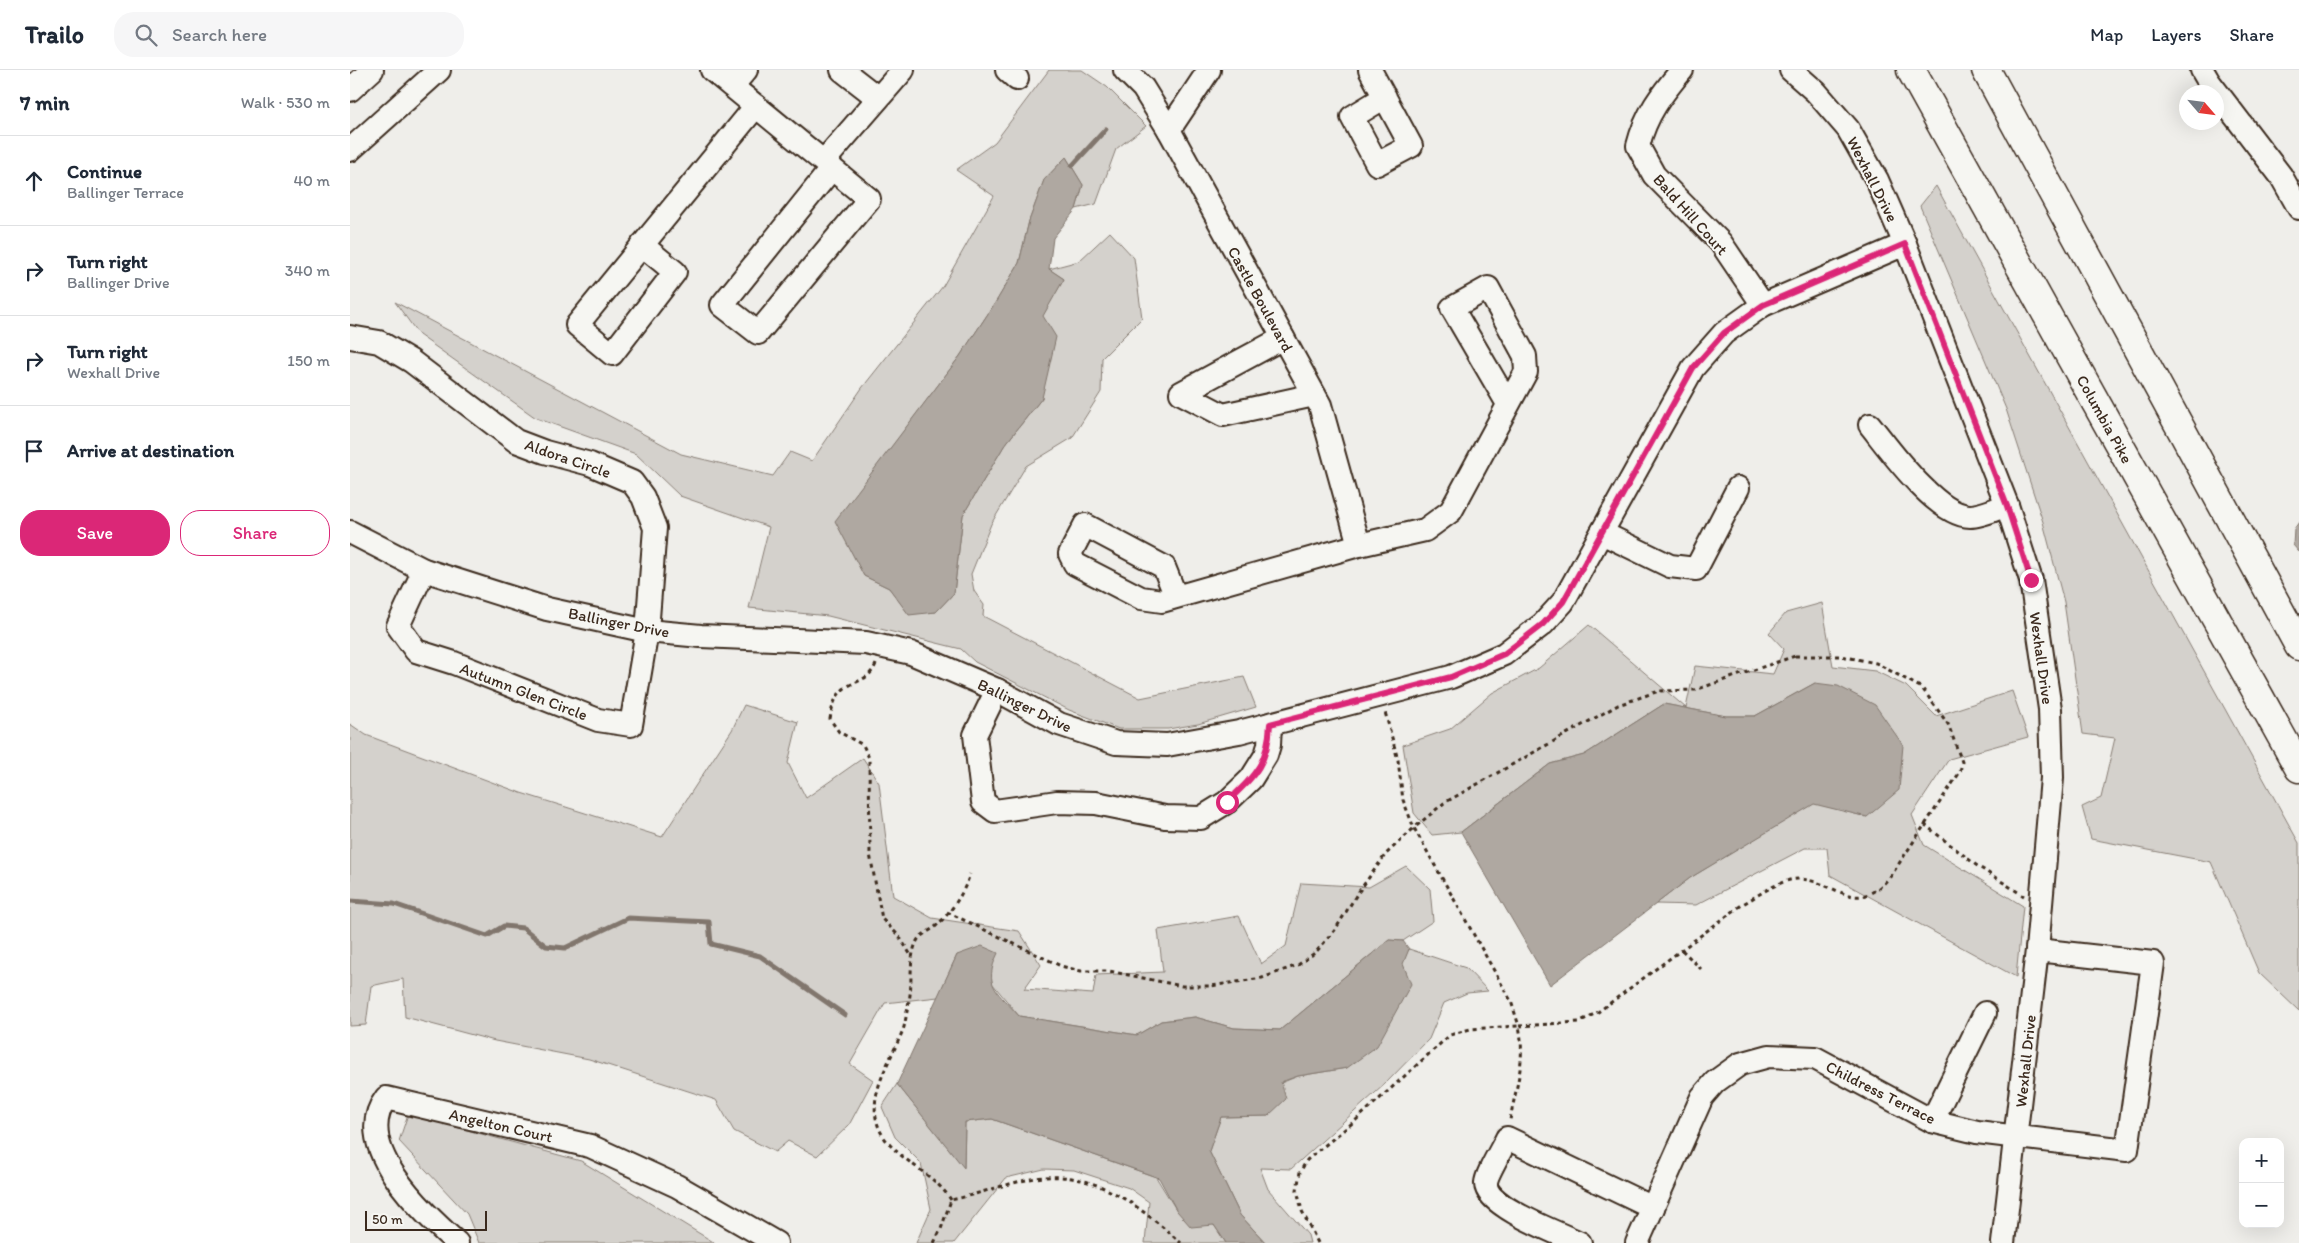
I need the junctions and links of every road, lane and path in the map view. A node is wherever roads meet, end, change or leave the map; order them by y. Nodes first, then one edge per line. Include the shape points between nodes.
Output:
1 (372, 70) edge
2 (438, 70) edge
3 (712, 70) edge
4 (842, 70) edge
5 (903, 70) edge
6 (1125, 70) edge
7 (1209, 70) edge
8 (1370, 70) edge
9 (1682, 70) edge
10 (1791, 70) edge
11 (1911, 70) edge
12 (1986, 70) edge
13 (2202, 70) edge
14 (739, 78) edge
15 (350, 90) edge
16 (1384, 97) dead end
17 (878, 98) junction
18 (756, 106) junction
19 (1170, 130) junction
20 (350, 150) edge
21 (828, 165) junction
22 (2299, 208) edge
23 (1905, 244) junction
24 (642, 245) junction
25 (1763, 305) junction
26 (350, 337) edge
27 (1282, 338) junction
28 (1314, 395) junction
29 (1508, 404) junction
30 (1870, 425) dead end
31 (1738, 488) dead end
32 (2007, 506) junction
33 (350, 532) edge
34 (1602, 533) junction
35 (1359, 545) junction
36 (424, 570) junction
37 (1176, 597) dead end
38 (647, 631) junction
39 (2299, 646) edge
40 (884, 647) junction
41 (997, 690) junction
42 (1380, 695) junction
43 (1270, 724) junction
44 (2299, 768) edge
45 (1924, 824) junction
46 (1414, 828) junction
47 (970, 874) dead end
48 (2041, 904) junction
49 (947, 912) junction
50 (1682, 950) junction
51 (2036, 950) junction
52 (912, 957) junction
53 (1701, 970) dead end
54 (1984, 1013) dead end
55 (1519, 1026) junction
56 (1932, 1121) junction
57 (2017, 1136) junction
58 (1507, 1138) junction
59 (951, 1200) junction
60 (1653, 1208) junction
61 (457, 1243) edge
62 (776, 1243) edge
63 (934, 1243) edge
64 (1181, 1243) edge
65 (1318, 1243) edge
66 (1580, 1243) edge
67 (1637, 1243) edge
68 (2003, 1243) edge

1 - 15 street
2 - 20 street
3 - 14 street
4 - 17 street
5 - 17 street
6 - 19 street, Castle Boulevard via 1143,88
7 - 19 street
8 - 16 street
9 - 25 street, Bald Hill Court via 1660,96 1643,124 1638,146 1654,175 1722,243
10 - 23 street, Wexhall Drive via 1816,92 1848,129 1878,180
11 - 44 highway, Columbia Pike
12 - 39 highway
13 - 22 street via 2281,176
14 - 18 street
17 - 21 street
18 - 21 street
18 - 24 street
19 - 27 street, Castle Boulevard
21 - 21 street via 722,305 758,333 869,199
23 - 25 street, Ballinger Drive
23 - 32 street, Wexhall Drive
24 - 24 street via 576,325 612,354 675,272
25 - 34 street, Ballinger Drive via 1724,333 1693,368
26 - 38 street, Aldora Circle via 379,342 411,361 516,441 590,464 632,482 643,497 655,528
27 - 28 street, Castle Boulevard
27 - 28 street via 1181,393 1223,415
28 - 35 street, Castle Boulevard via 1320,405
29 - 29 street via 1526,372 1525,356 1488,288 1452,308
29 - 35 street via 1451,511 1426,530
30 - 32 street via 1912,479 1954,512 1971,516
31 - 34 street via 1696,569 1670,566
32 - 48 street, Wexhall Drive via 2031,580 2050,709 2052,778
33 - 36 street, Ballinger Drive
34 - 42 street, Ballinger Drive via 1563,602 1543,624 1504,654 1451,677
35 - 37 street
36 - 38 street, Ballinger Drive via 547,608
36 - 38 street, Autumn Glen Circle via 398,626 416,651 598,720 631,725
38 - 40 street, Ballinger Drive via 866,643
40 - 41 street, Ballinger Drive via 911,652
40 - 52 path via 874,671 840,691 832,706 830,720 839,732 863,745 869,758 870,854 882,919 899,936
41 - 43 street, Ballinger Drive via 1059,724 1116,743 1167,745
41 - 43 street via 975,736 983,802 995,811 1057,802 1096,803 1165,817 1201,818 1227,802 1251,779 1266,756
42 - 43 street, Ballinger Drive
42 - 46 path via 1394,741 1403,800
45 - 46 path via 1955,782 1962,762 1948,724 1922,688 1876,663 1841,656 1795,656 1695,690 1659,692 1618,705 1444,803
45 - 48 path via 2014,892
45 - 50 path via 1878,891 1861,896 1843,894 1818,883 1798,879 1768,889 1743,904
46 - 49 path via 1386,854 1316,952 1298,965 1262,978 1211,986 1182,986 1109,970 1081,971 1062,966
46 - 55 path via 1511,1001
47 - 49 path via 966,889
48 - 51 street, Wexhall Drive
49 - 52 path via 918,940
50 - 53 path
50 - 55 path via 1616,1000 1579,1022
51 - 57 street, Wexhall Drive
51 - 57 street, Childress Terrace via 2153,965 2127,1150
52 - 59 path via 910,997 904,1027 888,1061 875,1110 879,1128 890,1144 934,1179
54 - 56 street
55 - 58 path via 1523,1047
55 - 65 path via 1470,1029 1450,1035 1307,1160 1300,1172 1297,1190 1302,1211
56 - 57 street, Childress Terrace via 1976,1132
56 - 60 street, Childress Terrace via 1814,1058 1769,1056 1740,1064 1715,1082 1702,1097
57 - 68 street, Wexhall Drive
58 - 60 street
58 - 66 street via 1486,1183 1488,1194 1503,1206
59 - 63 path
59 - 64 path via 1038,1178 1069,1176 1107,1189 1131,1202
60 - 67 street, Childress Terrace
61 - 62 street, Angelton Court via 399,1190 376,1156 371,1131 376,1107 386,1098 590,1146 677,1186

